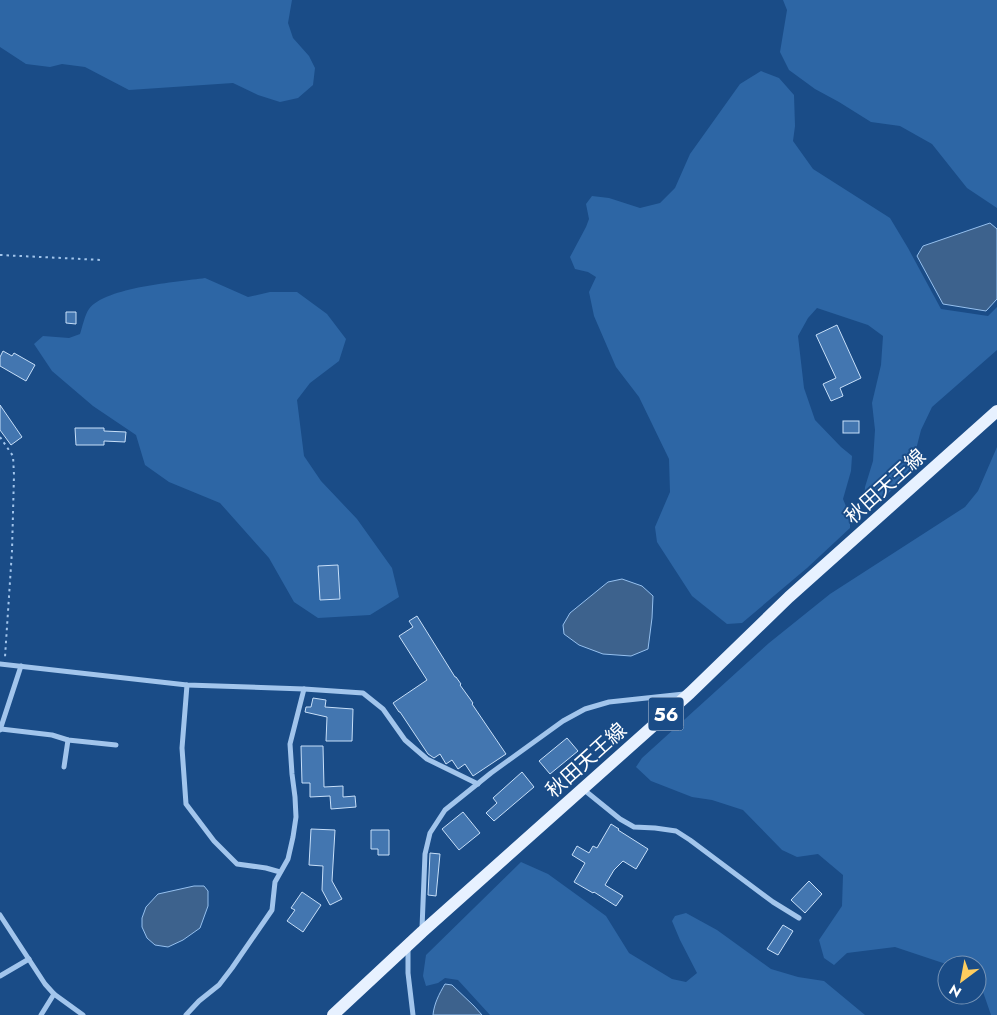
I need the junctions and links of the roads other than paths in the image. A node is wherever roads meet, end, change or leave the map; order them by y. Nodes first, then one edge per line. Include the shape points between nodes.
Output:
1 (997, 411) edge
2 (2, 664) edge
3 (21, 666) junction
4 (187, 685) junction
5 (304, 689) junction
6 (690, 693) junction
7 (0, 730) edge
8 (68, 740) junction
9 (116, 745) dead end
10 (64, 767) dead end
11 (478, 784) junction
12 (582, 788) junction
13 (280, 872) junction
14 (0, 915) edge
15 (798, 918) dead end
16 (422, 932) junction
17 (408, 946) junction
18 (29, 959) junction
19 (0, 976) edge
20 (54, 994) junction
21 (41, 1015) edge
22 (83, 1015) edge
23 (186, 1015) edge
24 (333, 1015) edge
25 (413, 1015) edge

1 - 6 main road, 秋田天王線 / 56 via 789,597
2 - 3 street
3 - 4 street
3 - 7 street
4 - 5 street
4 - 13 street via 182,748 186,804 214,841 237,864
5 - 11 street via 362,694 383,708 405,740 426,759
5 - 13 street via 290,744 295,824 288,859
6 - 11 street via 609,702 585,709 563,721
6 - 12 main road, 秋田天王線 / 56
7 - 8 street via 52,734
8 - 9 street
8 - 10 street
11 - 16 street via 445,810 430,833 425,854
12 - 15 street via 634,827 676,832 690,840
12 - 16 main road, 秋田天王線 / 56
13 - 23 street via 275,882 272,910 219,985
14 - 18 street
16 - 17 main road, 秋田天王線 / 56
17 - 24 main road, 秋田天王線 / 56
17 - 25 street
18 - 19 street
18 - 20 street
20 - 21 street
20 - 22 street

